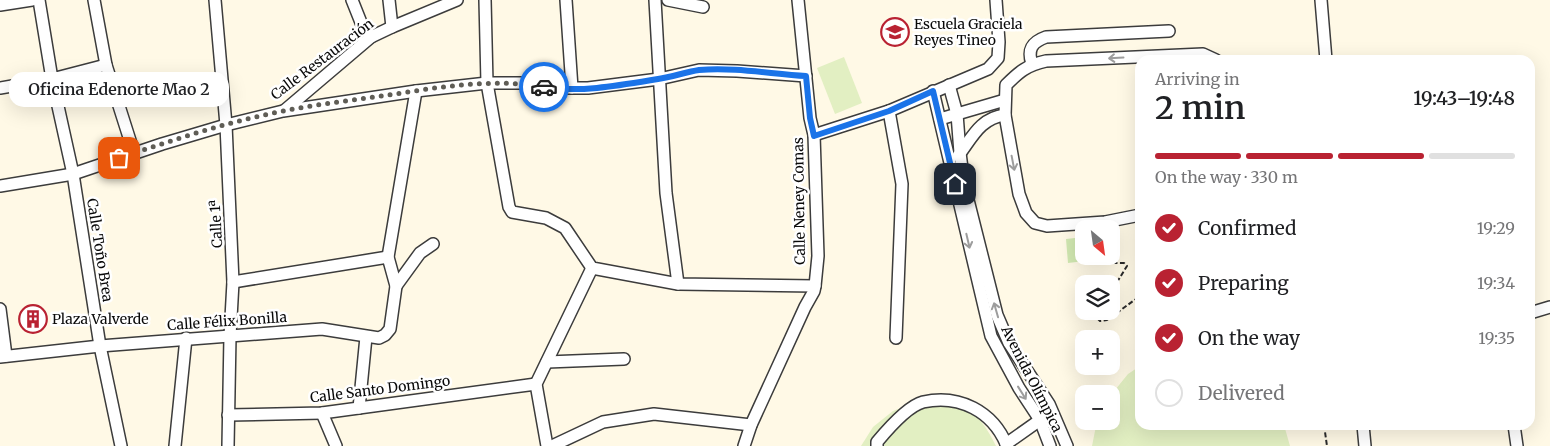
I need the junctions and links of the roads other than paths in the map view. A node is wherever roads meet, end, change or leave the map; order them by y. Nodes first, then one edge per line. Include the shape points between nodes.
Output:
1 (32, 0) edge
2 (39, 0) edge
3 (94, 0) edge
4 (215, 0) edge
5 (352, 0) edge
6 (389, 0) edge
7 (457, 0) edge
8 (485, 0) edge
9 (566, 0) edge
10 (655, 0) edge
11 (668, 0) edge
12 (798, 0) edge
13 (996, 0) edge
14 (1320, 0) edge
15 (0, 5) edge
16 (703, 7) dead end
17 (392, 26) junction
18 (1169, 31) dead end
19 (371, 37) junction
20 (1181, 55) edge
21 (1205, 55) edge
22 (1326, 55) edge
23 (1135, 57) edge
24 (1032, 64) junction
25 (106, 65) junction
26 (806, 76) junction
27 (659, 79) junction
28 (52, 80) junction
29 (487, 83) junction
30 (949, 85) junction
31 (0, 88) edge
32 (572, 88) junction
33 (416, 90) junction
34 (933, 91) junction
35 (1005, 100) junction
36 (283, 111) junction
37 (889, 111) junction
38 (957, 114) junction
39 (1005, 115) junction
40 (940, 119) junction
41 (226, 124) junction
42 (814, 136) junction
43 (134, 153) junction
44 (960, 153) junction
45 (950, 165) junction
46 (73, 174) junction
47 (0, 186) edge
48 (1135, 216) edge
49 (433, 244) dead end
50 (388, 258) junction
51 (592, 268) junction
52 (234, 282) junction
53 (678, 284) junction
54 (396, 286) junction
55 (814, 286) junction
56 (1550, 308) edge
57 (0, 309) edge
58 (1535, 312) edge
59 (230, 336) junction
60 (366, 337) junction
61 (186, 338) junction
62 (896, 338) dead end
63 (100, 346) junction
64 (3, 357) edge
65 (624, 359) dead end
66 (547, 362) junction
67 (536, 384) junction
68 (360, 408) junction
69 (322, 413) junction
70 (228, 415) junction
71 (1040, 420) junction
72 (751, 425) junction
73 (1363, 430) edge
74 (1515, 430) edge
75 (1006, 445) edge
76 (121, 446) edge
77 (175, 446) edge
78 (228, 446) edge
79 (336, 446) edge
80 (547, 446) edge
81 (552, 446) edge
82 (744, 446) edge
83 (877, 446) edge
84 (1050, 446) edge
85 (1067, 446) edge
86 (1365, 446) edge
87 (1517, 446) edge

1 - 15 street
2 - 28 street, Calle Toño Brea
3 - 25 street
4 - 41 street, Calle 1ª
5 - 19 street via 362,25
6 - 17 street
7 - 17 street, Calle Restauración
8 - 29 street
9 - 32 street
10 - 27 street
11 - 16 street
12 - 26 street, Calle Neney Comas
13 - 30 street via 998,58 988,69
14 - 22 street
17 - 19 street, Calle Restauración
18 - 24 street via 1046,37 1032,45 1029,51
19 - 36 street, Calle Restauración
21 -> 20 street
23 -> 24 street
24 - 35 street via 1006,85
25 - 28 street
25 - 43 street
26 - 27 street via 699,70
26 - 42 street, Calle Neney Comas
27 - 32 street
27 - 53 street via 666,193
28 - 31 street
28 - 46 street, Calle Toño Brea
29 - 32 street
29 - 33 street
29 - 51 street via 509,207 512,212 546,218 565,228
30 - 34 street
30 - 38 street
33 - 36 street
33 - 50 street
34 - 37 street
34 - 40 street, Avenida Olímpica
35 - 38 street
35 - 39 street
36 - 41 street, Calle Restauración
37 - 42 street
37 - 62 street via 902,184
38 - 40 street
38 - 44 street
39 - 44 street via 986,120
39 -> 48 street via 1019,194 1026,213 1035,223 1047,226 1105,222
40 - 45 street, Avenida Olímpica
41 - 43 street, Calle Restauración
41 - 52 street, Calle 1ª
42 - 55 street, Calle Neney Comas via 818,256
43 - 46 street, Calle Restauración
44 - 45 street
85 -> 44 street via 1049,404 1009,343 997,315 964,184
45 -> 71 street, Avenida Olímpica via 991,336
46 - 47 street, Calle Restauración
46 - 63 street, Calle Toño Brea
49 - 54 street via 420,253
50 - 52 street
50 - 54 street
51 - 53 street
51 - 66 street
52 - 59 street, Calle 1ª
53 - 55 street
54 - 60 street via 390,329 382,337
55 - 72 street, Calle Neney Comas
56 - 58 street
57 - 64 street
59 - 60 street, Calle Félix Bonilla via 322,330
59 - 61 street, Calle Félix Bonilla
59 - 70 street, Calle 1ª
60 - 68 street
61 - 63 street, Calle Félix Bonilla
61 - 77 street
63 - 64 street, Calle Félix Bonilla
63 - 76 street, Calle Toño Brea
65 - 66 street
66 - 67 street
67 - 68 street, Calle Santo Domingo
67 - 80 street
68 - 69 street, Calle Santo Domingo
69 - 70 street, Calle Santo Domingo
69 - 79 street
70 - 78 street, Calle 1ª
71 - 75 street
71 - 84 street, Avenida Olímpica
72 - 81 street via 654,414 603,422
72 - 82 street, Calle Neney Comas
73 - 86 street
74 - 87 street
75 - 83 street via 983,412 957,400 922,402 895,420

